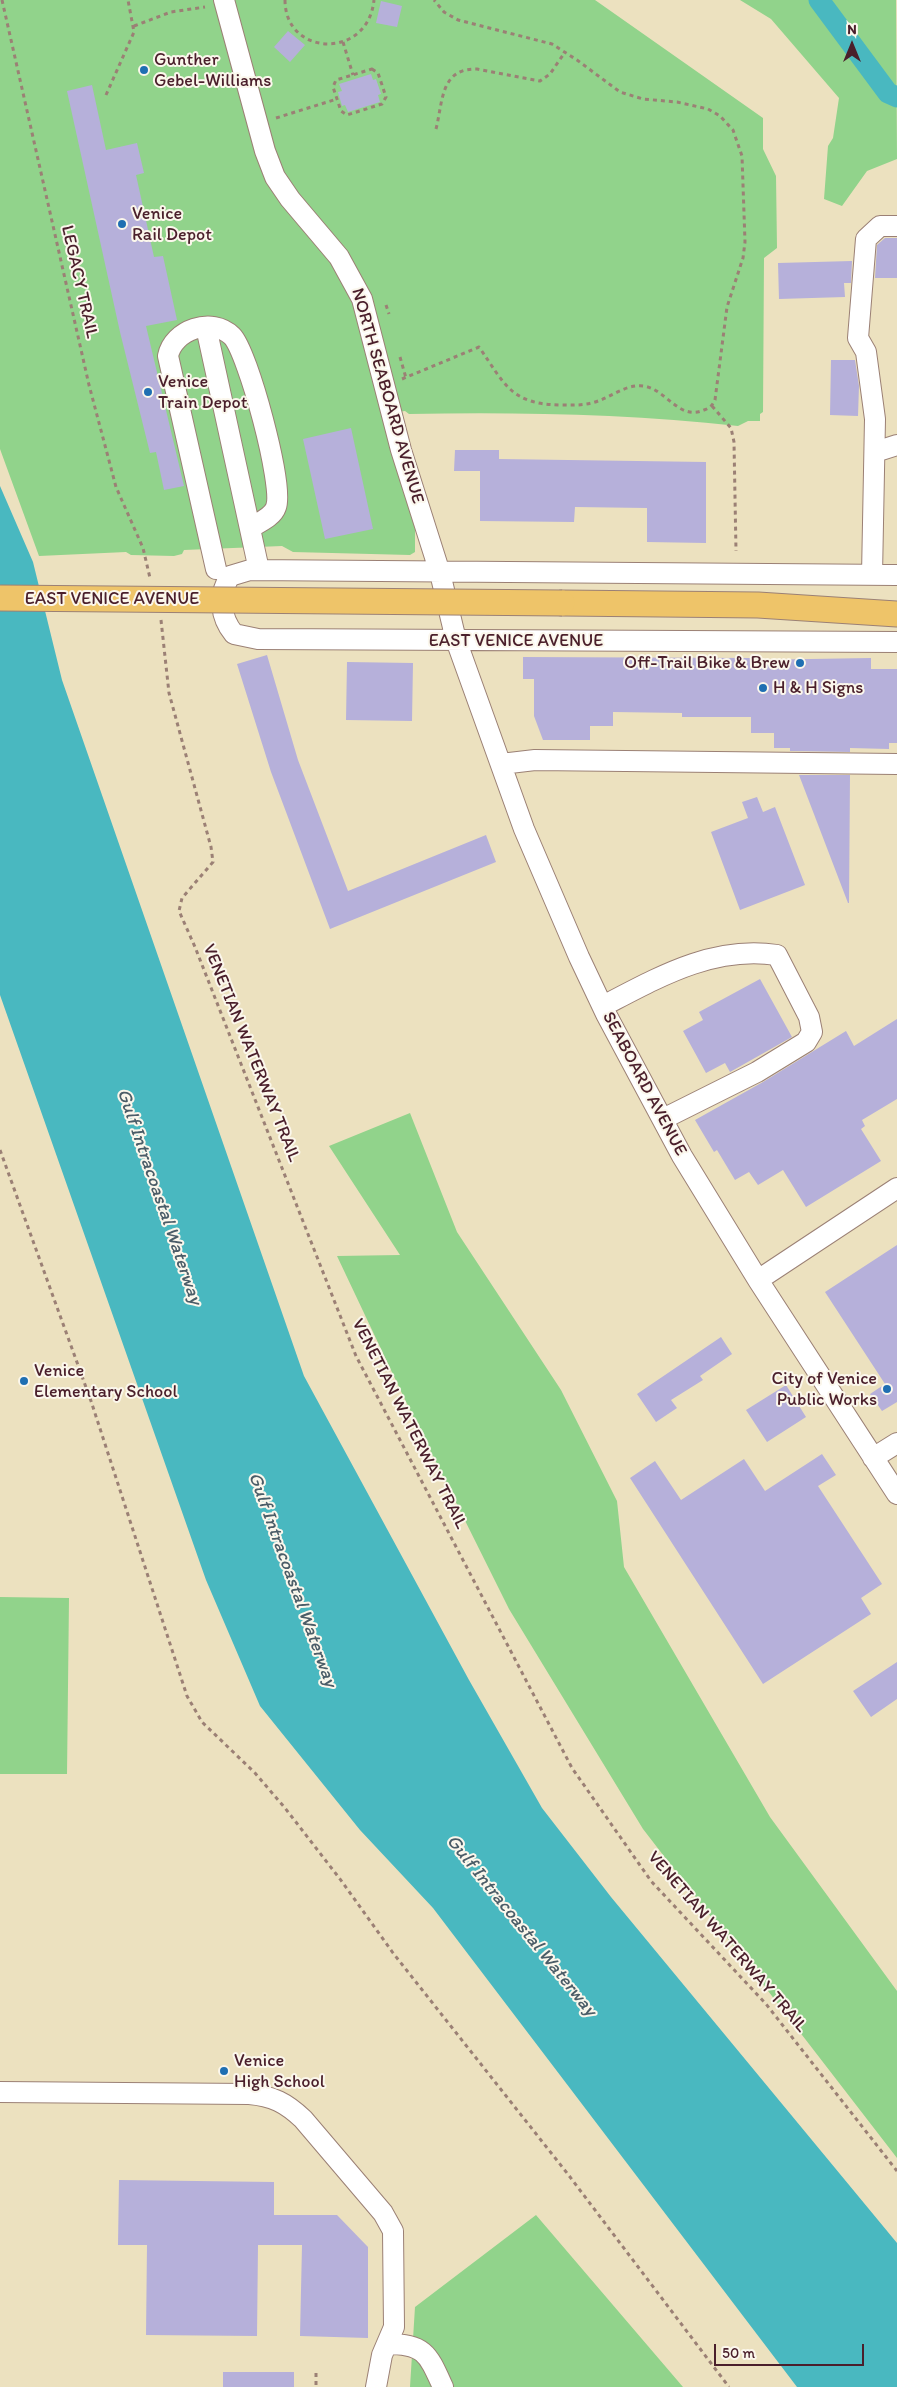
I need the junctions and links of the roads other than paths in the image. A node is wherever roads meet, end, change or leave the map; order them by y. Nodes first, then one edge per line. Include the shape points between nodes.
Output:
1 (224, 1) edge
2 (897, 226) edge
3 (206, 327) junction
4 (897, 445) edge
5 (875, 452) junction
6 (250, 528) junction
7 (216, 569) dead end
8 (259, 570) junction
9 (440, 573) junction
10 (872, 575) junction
11 (897, 576) edge
12 (0, 598) edge
13 (897, 598) edge
14 (765, 605) junction
15 (897, 614) edge
16 (456, 640) junction
17 (897, 642) edge
18 (501, 764) junction
19 (897, 764) edge
20 (603, 1006) junction
21 (663, 1119) junction
22 (897, 1188) edge
23 (758, 1280) junction
24 (897, 1443) edge
25 (873, 1458) junction
26 (897, 1494) edge
27 (0, 2092) edge
28 (387, 2344) junction
29 (376, 2387) edge
30 (443, 2387) edge

1 - 9 street, NORTH SEABOARD AVENUE via 265,151 275,176 340,257 362,298 401,450
2 - 5 street via 880,226 866,239 858,338 866,352 875,418
3 - 6 street
3 - 6 street via 232,336 242,352 269,447 277,507
3 - 7 street via 176,338 168,356
4 - 5 street
5 - 10 street
6 - 8 street
8 - 9 street, EAST VENICE AVENUE
8 - 16 street, EAST VENICE AVENUE via 230,576 223,587 222,616 234,634 245,638
9 - 10 street, EAST VENICE AVENUE
9 - 16 street, NORTH SEABOARD AVENUE
10 - 11 street, EAST VENICE AVENUE
12 - 14 main road, EAST VENICE AVENUE, bridge
13 - 14 main road, EAST VENICE AVENUE
14 - 15 main road, EAST VENICE AVENUE
16 - 17 street, EAST VENICE AVENUE
16 - 18 street, SEABOARD AVENUE
18 - 19 street via 535,760
18 - 20 street, SEABOARD AVENUE via 524,829
20 - 21 street, SEABOARD AVENUE
20 - 21 street via 670,971 700,960 758,952 776,955 809,1017 812,1032 806,1042 757,1072
21 - 23 street, SEABOARD AVENUE
22 - 23 street
23 - 25 street, SEABOARD AVENUE
24 - 25 street
25 - 26 street, SEABOARD AVENUE
27 - 28 street via 240,2094 267,2096 289,2105 389,2223 394,2242 394,2327
28 - 29 street
28 - 30 street via 408,2344 422,2351 432,2363

